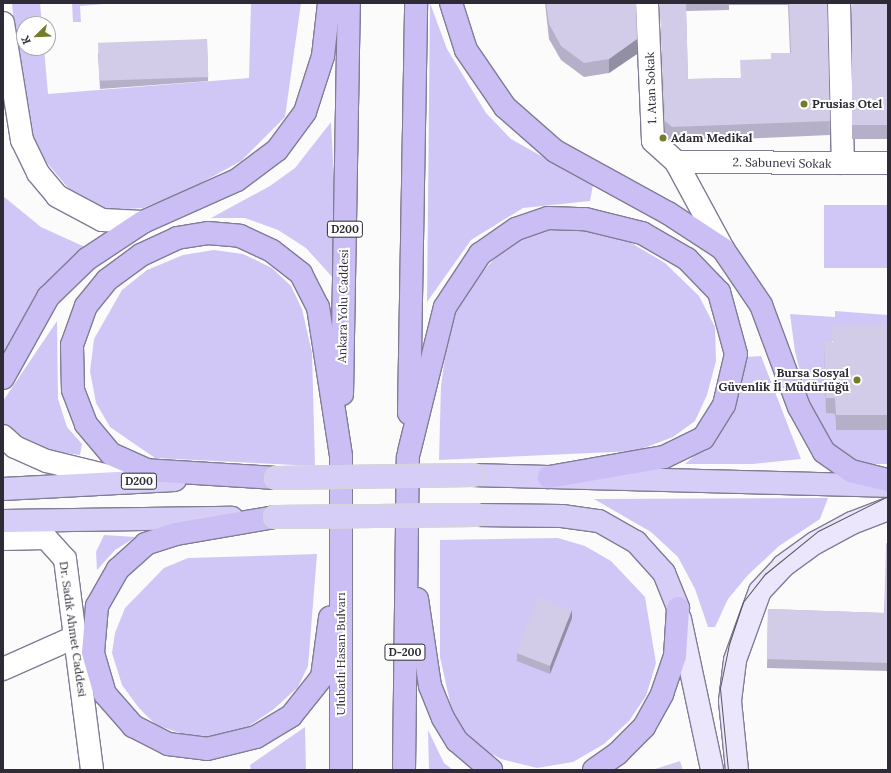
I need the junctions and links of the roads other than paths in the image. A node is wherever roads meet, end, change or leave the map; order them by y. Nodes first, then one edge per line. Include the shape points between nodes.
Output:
1 (329, 3) edge
2 (349, 3) edge
3 (416, 3) edge
4 (451, 3) edge
5 (647, 3) edge
6 (839, 3) edge
7 (3, 24) edge
8 (676, 162) junction
9 (844, 163) junction
10 (888, 163) edge
11 (143, 222) junction
12 (723, 249) junction
13 (3, 378) edge
14 (3, 436) edge
15 (409, 452) junction
16 (341, 455) junction
17 (549, 477) junction
18 (276, 478) junction
19 (888, 480) edge
20 (128, 481) junction
21 (888, 486) edge
22 (3, 488) edge
23 (888, 509) edge
24 (275, 517) junction
25 (3, 521) edge
26 (406, 533) junction
27 (341, 538) junction
28 (3, 539) edge
29 (678, 608) junction
30 (76, 637) junction
31 (3, 669) edge
32 (92, 770) edge
33 (341, 770) edge
34 (404, 770) edge
35 (491, 770) edge
36 (594, 770) edge
37 (712, 770) edge
38 (737, 770) edge

1 - 11 highway via 323,56 305,112 277,150 237,180
2 - 16 highway, Ankara Yolu Caddesi / D200
3 - 15 highway
4 - 12 highway via 466,50 504,107 555,151 668,212
5 - 8 street, 1. Atan Sokak via 652,141
6 - 9 street
7 - 11 street via 22,140 38,173 57,196 102,220
8 - 9 street, 2. Sabunevi Sokak
8 - 12 street
9 - 10 street, 2. Sabunevi Sokak
11 - 13 highway via 87,259 48,297
12 - 19 highway via 761,305 799,407 824,452 851,471
14 - 20 street via 15,447 47,461
15 - 17 highway via 445,307 480,254 516,229 548,218 585,219 642,233 687,259 719,292 736,354 724,405 703,438 664,457
15 - 26 highway
16 - 18 highway via 318,307 301,274 272,251 240,236 208,233 177,238 141,255 107,280 86,306 72,345 73,390 86,424 111,454 147,470
16 - 27 highway, Ankara Yolu Caddesi / D200
17 - 18 main road, D200, bridge via 472,475
17 - 21 main road
18 - 20 main road, D200
20 - 22 main road, D200
23 - 38 main road via 852,523 815,544 783,566 760,591 746,624 730,701
24 - 25 main road
24 - 27 highway via 176,534 146,544 118,569 97,606 93,653 105,694 133,726 168,744 207,749 256,736 291,716 322,677
24 - 29 main road, bridge via 562,516 599,522 636,542 664,573
26 - 34 highway, D-200
26 - 35 highway via 430,686 457,741
27 - 33 highway, Ulubatlı Hasan Bulvarı
28 - 30 street, Dr. Sadık Ahmet Caddesi via 46,538 65,559
29 - 36 highway via 675,656 662,694 644,727 618,753
29 - 37 main road
30 - 31 street
30 - 32 street, Dr. Sadık Ahmet Caddesi

